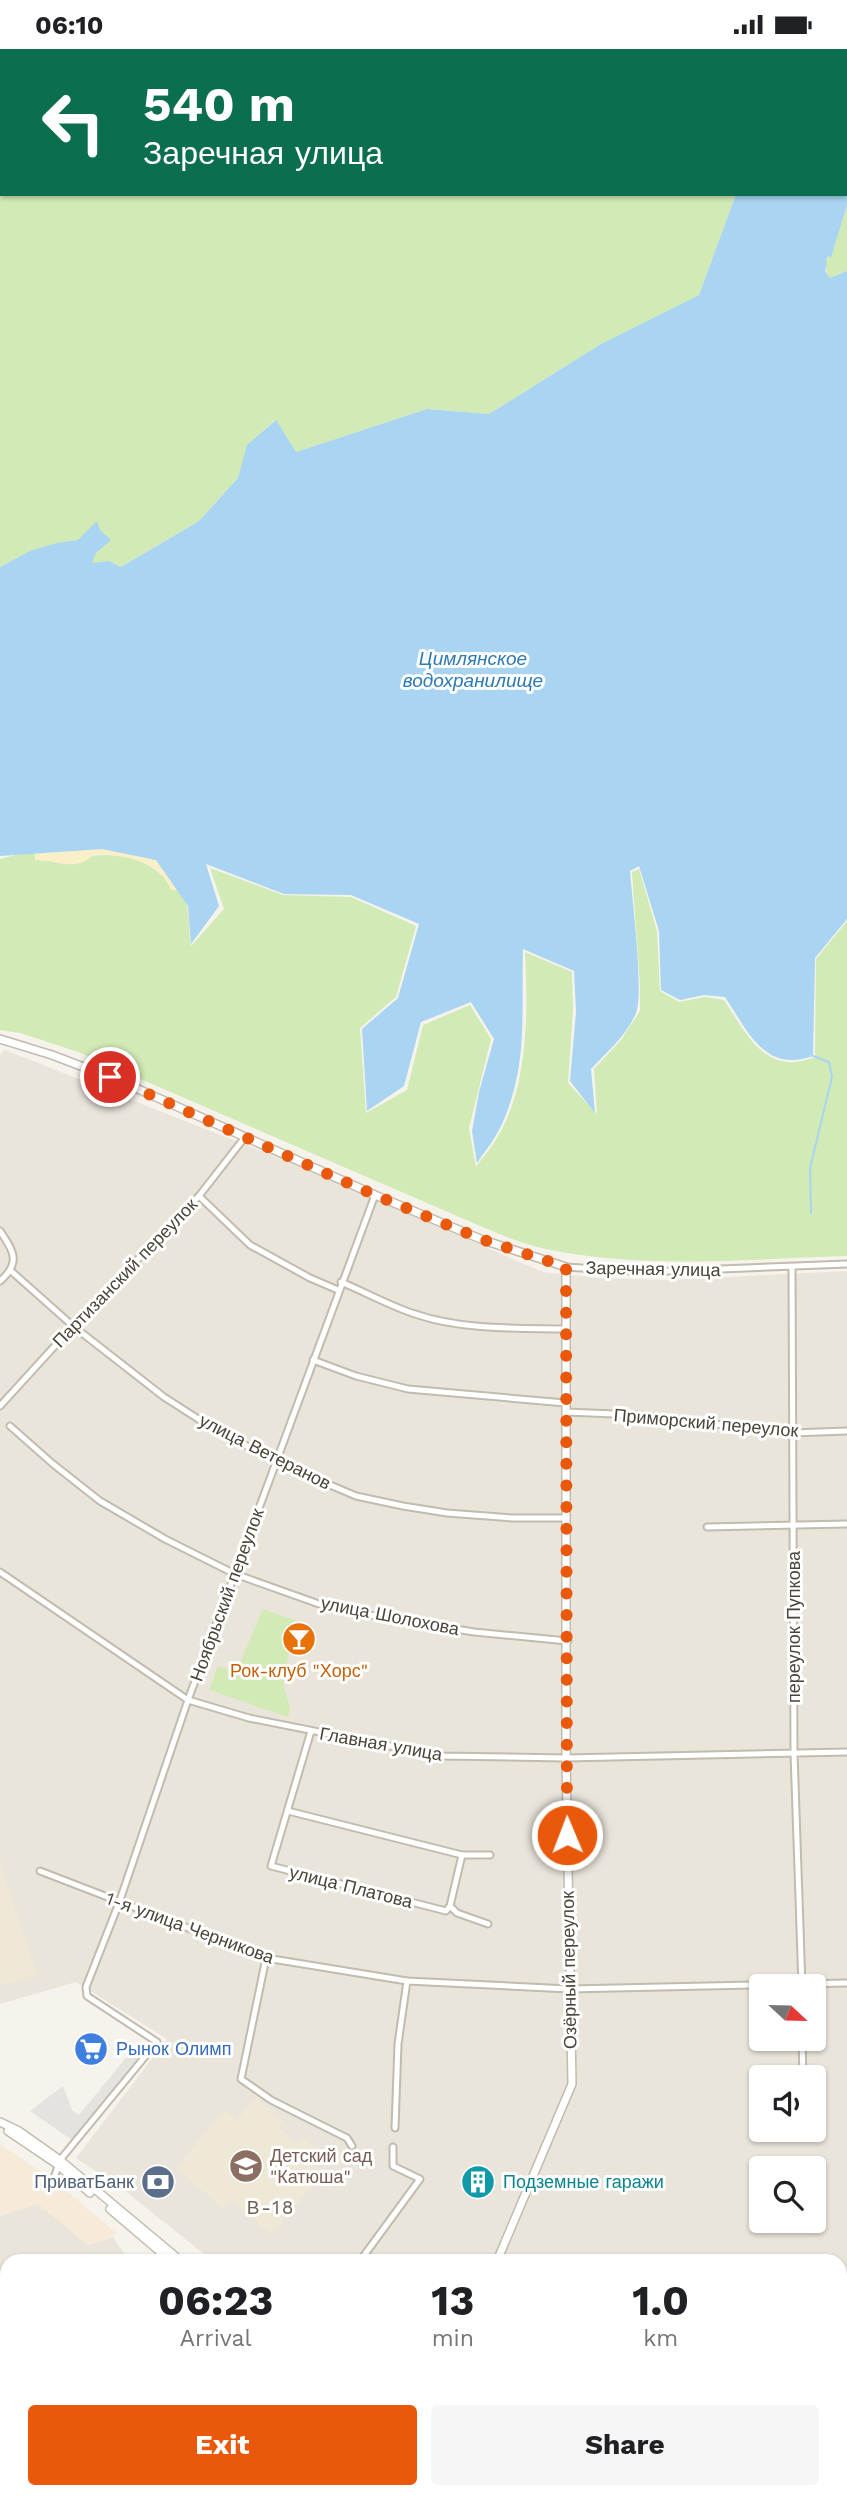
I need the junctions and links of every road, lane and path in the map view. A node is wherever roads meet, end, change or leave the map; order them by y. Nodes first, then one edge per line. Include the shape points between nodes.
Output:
1 (0, 1039) edge
2 (245, 1136) junction
3 (375, 1195) junction
4 (199, 1196) junction
5 (0, 1231) edge
6 (847, 1264) edge
7 (566, 1267) junction
8 (792, 1267) junction
9 (11, 1271) junction
10 (0, 1281) edge
11 (341, 1282) junction
12 (338, 1290) junction
13 (73, 1326) junction
14 (565, 1329) junction
15 (313, 1360) junction
16 (565, 1403) junction
17 (0, 1406) edge
18 (566, 1412) junction
19 (10, 1426) dead end
20 (847, 1431) edge
21 (792, 1433) junction
22 (276, 1461) junction
23 (566, 1518) junction
24 (847, 1524) edge
25 (793, 1525) junction
26 (707, 1527) dead end
27 (0, 1572) edge
28 (235, 1574) junction
29 (568, 1641) junction
30 (188, 1700) junction
31 (311, 1731) junction
32 (847, 1752) edge
33 (793, 1753) junction
34 (566, 1758) junction
35 (288, 1811) junction
36 (462, 1854) junction
37 (490, 1855) dead end
38 (40, 1871) dead end
39 (119, 1903) junction
40 (448, 1909) junction
41 (488, 1924) dead end
42 (266, 1958) junction
43 (802, 1974) edge
44 (407, 1982) junction
45 (847, 1983) edge
46 (826, 1984) edge
47 (749, 1986) edge
48 (569, 1989) junction
49 (0, 2125) edge
50 (395, 2128) dead end
51 (352, 2147) dead end
52 (393, 2147) dead end
53 (58, 2162) junction
54 (53, 2181) dead end
55 (163, 2254) edge
56 (172, 2254) edge
57 (365, 2254) edge
58 (502, 2254) edge

1 - 2 street, Заречная улица via 120,1081
2 - 3 street, Заречная улица
2 - 4 street, Партизанский переулок
3 - 7 street, Заречная улица via 484,1240
3 - 11 street, Ноябрьский переулок
4 - 12 street via 250,1245
4 - 13 street, Партизанский переулок
5 - 9 street via 12,1248
6 - 8 street, Заречная улица
7 - 8 street, Заречная улица via 645,1272
7 - 14 street, Озёрный переулок
8 - 21 street, переулок Пупкова
9 - 10 street
9 - 13 street, улица Ветеранов
11 - 12 street, Ноябрьский переулок
11 - 14 street via 443,1322
12 - 15 street, Ноябрьский переулок
13 - 17 street, Партизанский переулок
13 - 22 street, улица Ветеранов via 164,1397
14 - 16 street, Озёрный переулок
15 - 16 street via 408,1389
15 - 22 street, Ноябрьский переулок
16 - 18 street, Озёрный переулок
18 - 21 street, Приморский переулок via 639,1415
18 - 23 street, Озёрный переулок
19 - 28 street, улица Шолохова via 100,1501
20 - 21 street, Приморский переулок
21 - 25 street, переулок Пупкова
22 - 23 street, улица Ветеранов via 356,1496 403,1506 512,1518
22 - 28 street, Ноябрьский переулок
23 - 29 street, Озёрный переулок
24 - 25 street
25 - 26 street
25 - 33 street, переулок Пупкова
27 - 30 street, Главная улица
28 - 29 street, улица Шолохова via 333,1609 474,1632
28 - 30 street, Ноябрьский переулок
29 - 34 street, Озёрный переулок
30 - 31 street, Главная улица
30 - 39 street, Ноябрьский переулок
31 - 34 street, Главная улица via 440,1756
31 - 35 street, улица Платова
32 - 33 street, Главная улица
33 - 34 street, Главная улица
33 - 43 street, переулок Пупкова
34 - 48 street, Озёрный переулок
35 - 36 street
35 - 40 street, улица Платова via 271,1866
36 - 37 street
36 - 40 street
38 - 39 street, 1-я улица Черникова
39 - 42 street, 1-я улица Черникова
39 - 53 street, Ноябрьский переулок via 86,1987 87,1997 157,2042
40 - 41 street
42 - 44 street, 1-я улица Черникова
42 - 51 street via 241,2079 271,2100 347,2138
44 - 48 street, 1-я улица Черникова
44 - 50 street via 398,2044
45 - 46 street, 1-я улица Черникова
47 - 48 street, 1-я улица Черникова
48 - 58 street, Озёрный переулок via 572,2084
49 - 53 street via 19,2131
52 - 57 street via 393,2167 420,2179
53 - 54 street
53 - 55 street
53 - 56 street

